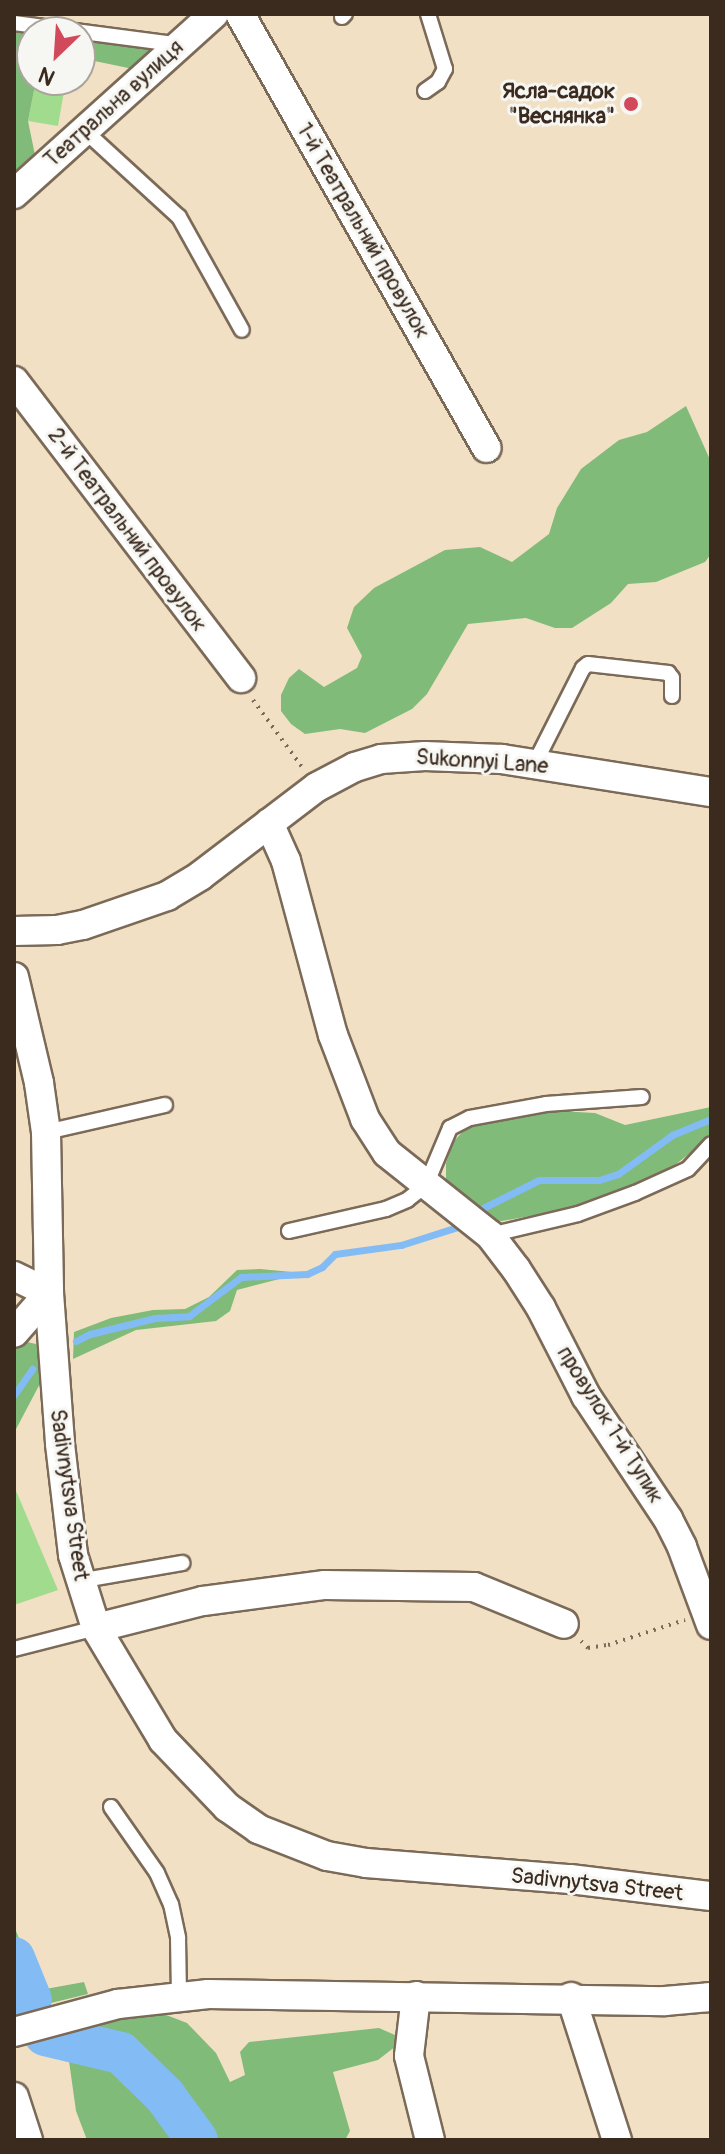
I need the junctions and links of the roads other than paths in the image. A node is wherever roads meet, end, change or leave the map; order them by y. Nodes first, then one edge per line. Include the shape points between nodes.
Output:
1 (214, 14) edge
2 (240, 14) edge
3 (428, 14) edge
4 (96, 33) edge
5 (180, 45) junction
6 (425, 91) dead end
7 (85, 131) junction
8 (14, 194) edge
9 (242, 330) dead end
10 (14, 381) edge
11 (487, 448) dead end
12 (241, 678) road end
13 (672, 696) dead end
14 (535, 763) junction
15 (711, 792) edge
16 (269, 823) junction
17 (14, 931) edge
18 (14, 977) edge
19 (642, 1097) dead end
20 (165, 1105) dead end
21 (46, 1132) junction
22 (711, 1144) edge
23 (426, 1185) junction
24 (289, 1231) dead end
25 (490, 1235) junction
26 (14, 1276) edge
27 (49, 1293) junction
28 (14, 1333) edge
29 (182, 1563) dead end
30 (79, 1581) junction
31 (709, 1619) edge
32 (564, 1624) road end
33 (96, 1628) junction
34 (14, 1649) edge
35 (111, 1807) dead end
36 (711, 1896) edge
37 (179, 1996) junction
38 (416, 1996) junction
39 (571, 1997) junction
40 (711, 1997) edge
41 (14, 2032) edge
42 (14, 2097) edge
43 (28, 2140) edge
44 (430, 2140) edge
45 (617, 2140) edge

1 - 5 street, Театральна вулиця
2 - 11 street, 1-й Театральний провулок
3 - 6 lane via 445,69
4 - 5 lane
5 - 7 street, Театральна вулиця
7 - 8 street, Театральна вулиця
7 - 9 lane via 179,217
10 - 12 street, 2-й Театральний провулок
13 - 14 lane via 668,673 588,664
14 - 15 street, Sukonnyi Lane
14 - 16 street, Sukonnyi Lane via 425,756 381,759 317,787
16 - 17 street, Sukonnyi Lane via 184,886 137,908 57,930
16 - 23 street via 286,861 333,1035 365,1119 387,1153
18 - 21 street, Sadivnytsva Street
19 - 23 lane via 546,1104 470,1118 446,1134
20 - 21 lane
21 - 27 street, Sadivnytsva Street
22 - 25 lane via 688,1169 635,1193 578,1214
23 - 24 lane via 386,1209
23 - 25 street, провулок 1-й Тупик
25 - 31 street, провулок 1-й Тупик via 541,1308 586,1396 668,1519
26 - 27 street
27 - 28 street
27 - 30 street, Sadivnytsva Street via 60,1444
29 - 30 lane
30 - 33 street, Sadivnytsva Street
32 - 33 street via 474,1587 325,1585 203,1601
33 - 34 lane
33 - 36 street, Sadivnytsva Street via 163,1740 192,1775 227,1807 279,1838 327,1856 366,1863
35 - 37 lane via 157,1873 171,1904 178,1938
37 - 38 street
37 - 41 street via 118,2004
38 - 39 street
38 - 44 street via 409,2056
39 - 40 street
39 - 45 street
42 - 43 street

